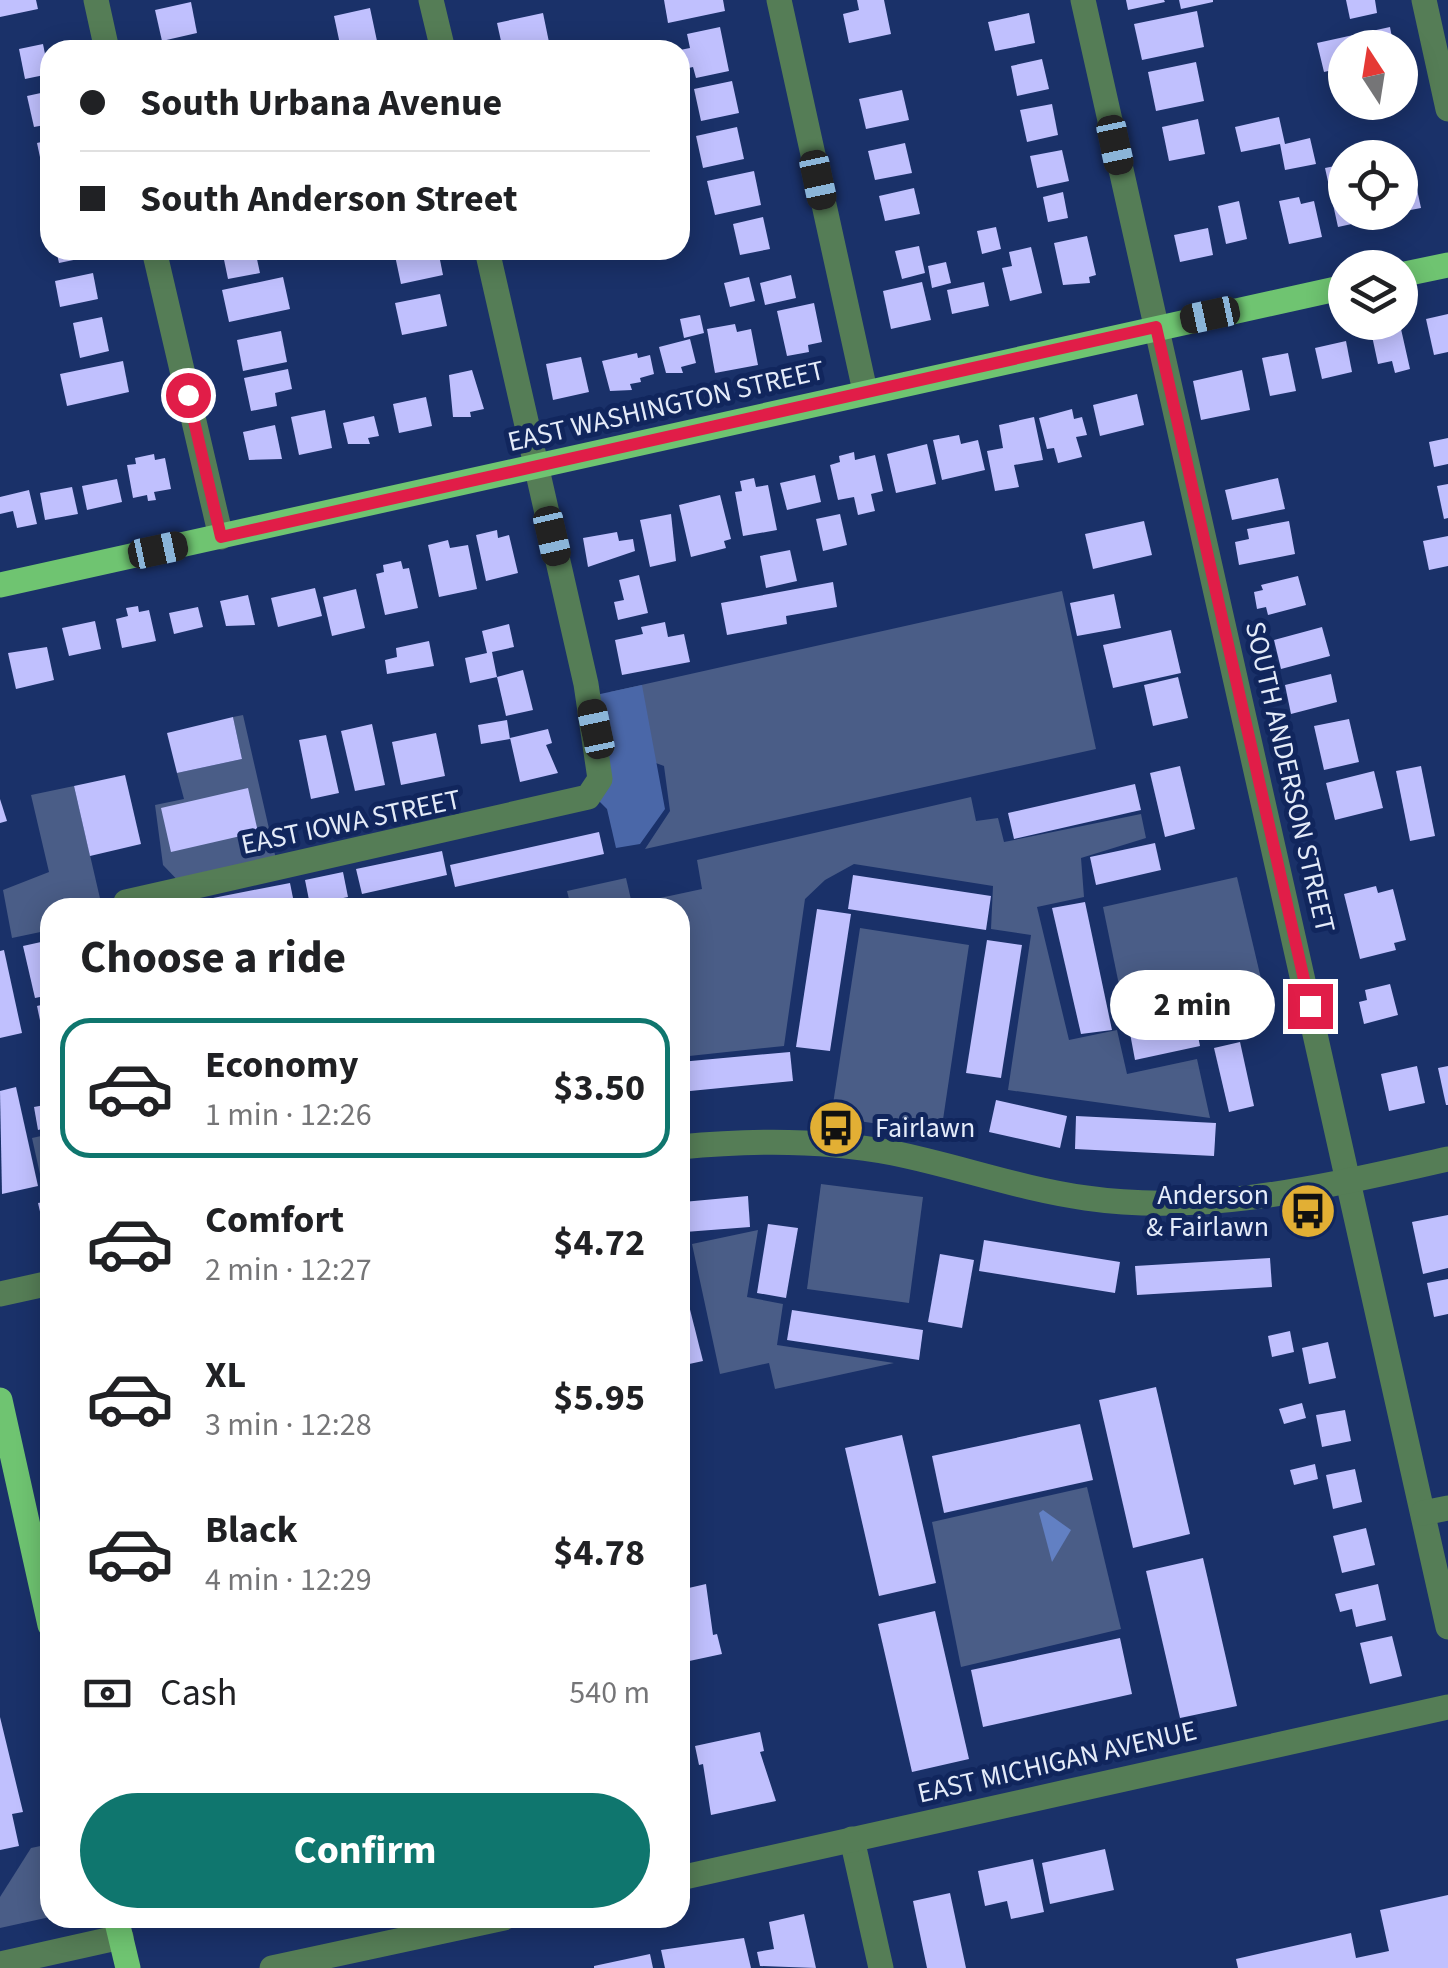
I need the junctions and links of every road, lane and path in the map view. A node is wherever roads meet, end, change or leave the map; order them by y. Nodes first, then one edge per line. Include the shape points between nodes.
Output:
1 (96, 0) edge
2 (432, 0) edge
3 (779, 0) edge
4 (1083, 0) edge
5 (1424, 0) edge
6 (105, 40) edge
7 (440, 40) edge
8 (1448, 108) edge
9 (156, 260) edge
10 (489, 260) edge
11 (1448, 265) edge
12 (1418, 271) edge
13 (1328, 291) edge
14 (1156, 327) junction
15 (866, 391) junction
16 (536, 466) junction
17 (221, 537) junction
18 (0, 585) edge
19 (144, 898) edge
20 (690, 1146) edge
21 (1448, 1159) edge
22 (1349, 1180) junction
23 (40, 1285) edge
24 (0, 1294) edge
25 (0, 1400) edge
26 (1436, 1511) edge
27 (40, 1580) edge
28 (1448, 1627) edge
29 (1448, 1707) edge
30 (852, 1839) junction
31 (690, 1876) edge
32 (115, 1928) edge
33 (118, 1928) edge
34 (458, 1928) edge
35 (0, 1964) edge
36 (128, 1968) edge
37 (272, 1968) edge
38 (881, 1968) edge

1 - 6 street
2 - 7 street
3 - 15 street
4 - 14 street, SOUTH ANDERSON STREET
5 - 8 street
9 - 17 street
10 - 16 street
11 - 12 main road
13 - 14 main road, EAST WASHINGTON STREET
14 - 15 main road, EAST WASHINGTON STREET
14 - 22 street, SOUTH ANDERSON STREET
15 - 16 main road, EAST WASHINGTON STREET
16 - 17 main road, EAST WASHINGTON STREET
16 - 19 street, EAST IOWA STREET via 596,729 600,779 588,798
17 - 18 main road, EAST WASHINGTON STREET
20 - 22 street via 772,1141 888,1152 1024,1187 1128,1202 1262,1198
21 - 22 street
22 - 26 street, SOUTH ANDERSON STREET
23 - 24 street
25 - 27 main road
26 - 28 street, SOUTH ANDERSON STREET
29 - 30 street, EAST MICHIGAN AVENUE
30 - 31 street, EAST MICHIGAN AVENUE
30 - 38 street
32 - 35 street
33 - 36 main road
34 - 37 street

